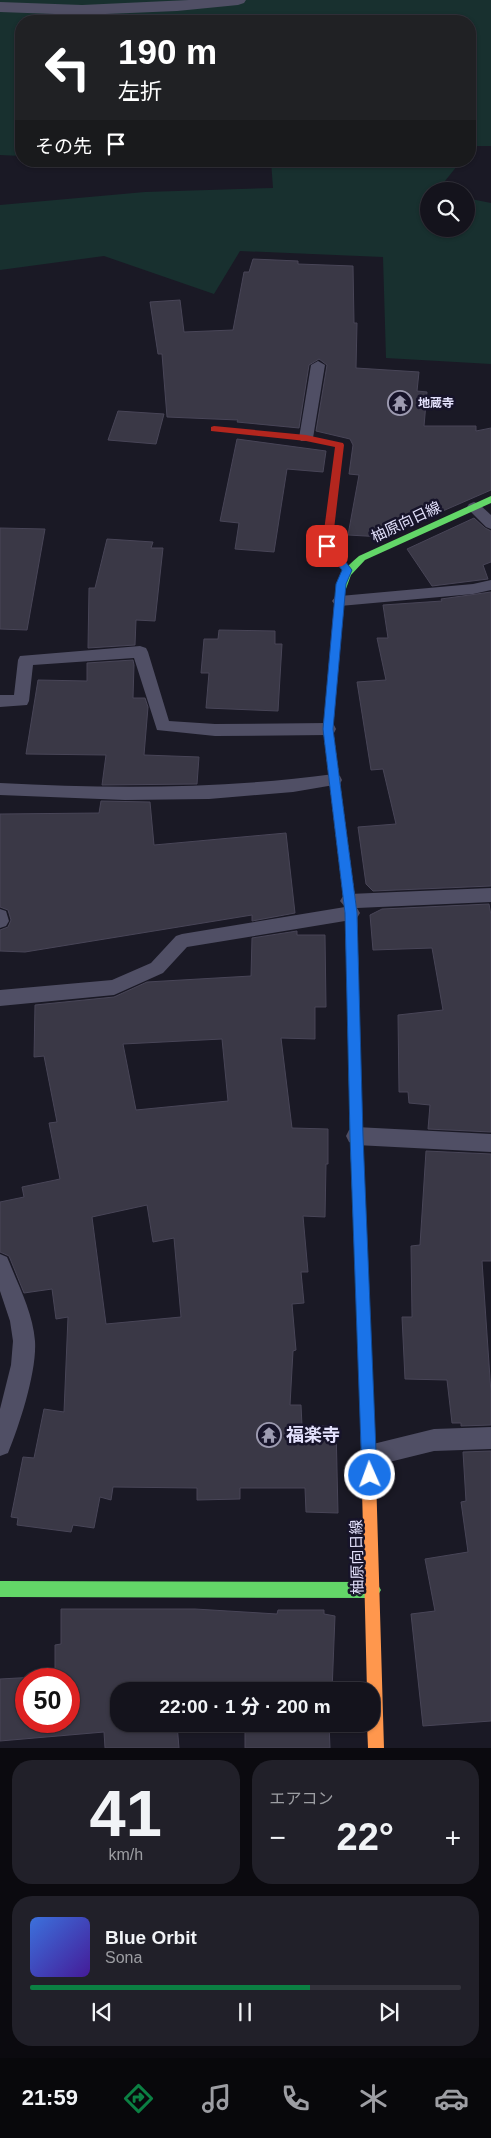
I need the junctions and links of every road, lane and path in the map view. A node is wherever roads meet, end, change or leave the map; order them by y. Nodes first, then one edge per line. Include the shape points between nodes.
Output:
1 (238, 0) edge
2 (0, 7) edge
3 (318, 365) dead end
4 (214, 429) dead end
5 (306, 438) junction
6 (491, 499) edge
7 (474, 507) junction
8 (491, 524) edge
9 (347, 570) junction
10 (491, 585) edge
11 (340, 602) junction
12 (0, 701) edge
13 (328, 729) junction
14 (334, 780) junction
15 (0, 788) edge
16 (491, 895) edge
17 (350, 907) junction
18 (0, 916) edge
19 (0, 921) edge
20 (0, 998) edge
21 (356, 1136) junction
22 (491, 1143) edge
23 (0, 1264) edge
24 (491, 1438) edge
25 (0, 1445) edge
26 (369, 1456) junction
27 (0, 1589) edge
28 (373, 1590) junction
29 (376, 1748) edge

1 - 2 street via 82,10
3 - 5 lane
4 - 5 main road
5 - 9 main road via 340,445 327,546
6 - 7 main road, 柚原向日線
7 - 8 lane
7 - 9 main road, 柚原向日線 via 362,558
9 - 11 main road, 柚原向日線 via 341,584
10 - 11 lane
11 - 13 main road, 柚原向日線
12 - 13 lane via 21,701 26,660 140,652 163,726 215,730
13 - 14 main road, 柚原向日線
14 - 15 lane via 220,793
14 - 17 main road, 柚原向日線
16 - 17 lane
17 - 20 lane via 182,942 157,968 114,987
17 - 21 main road, 柚原向日線
18 - 19 lane
21 - 22 lane
21 - 26 main road, 柚原向日線
23 - 25 lane via 22,1325 24,1341 24,1356
24 - 26 lane via 434,1440
26 - 28 main road, 柚原向日線
27 - 28 main road
28 - 29 main road, 柚原向日線

